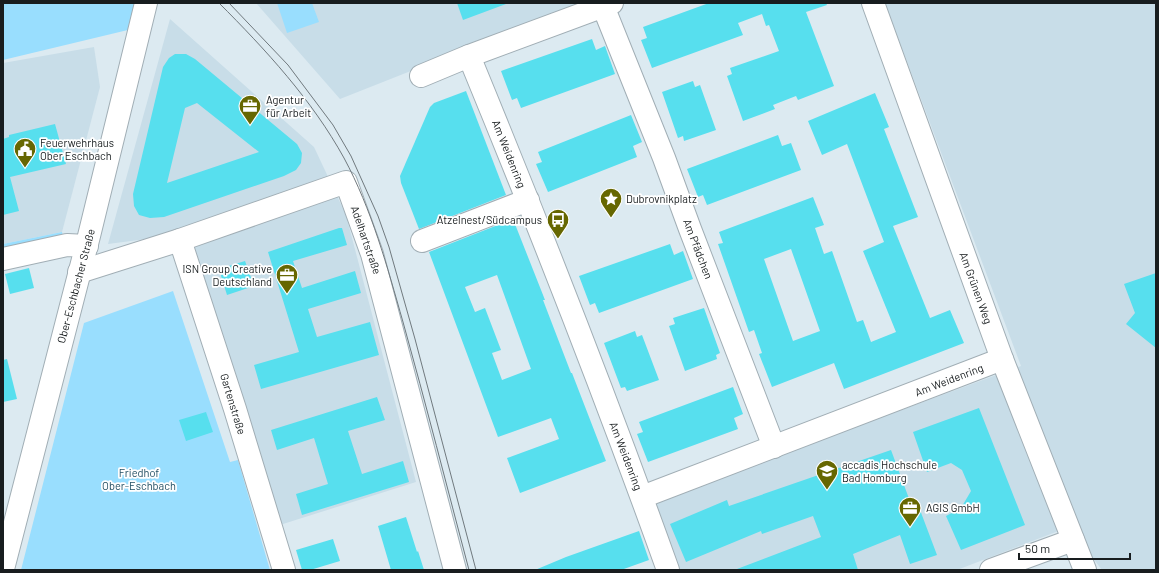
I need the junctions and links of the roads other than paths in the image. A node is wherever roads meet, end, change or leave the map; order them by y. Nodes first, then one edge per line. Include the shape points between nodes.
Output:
1 (146, 3) edge
2 (872, 3) edge
3 (600, 6) edge
4 (469, 56) junction
5 (421, 76) dead end
6 (528, 200) junction
7 (180, 240) junction
8 (422, 241) dead end
9 (87, 246) junction
10 (3, 259) edge
11 (79, 272) junction
12 (1002, 359) junction
13 (774, 447) junction
14 (642, 497) junction
15 (1073, 540) junction
16 (3, 569) edge
17 (284, 570) edge
18 (455, 570) edge
19 (668, 570) edge
20 (991, 570) edge
21 (1085, 570) edge

1 - 9 street, Ober-Eschbacher Straße
2 - 12 street, Am Grünen Weg
3 - 4 street
3 - 13 street, Am Pfädchen via 664,158
4 - 5 street
4 - 6 street, Am Weidenring
6 - 8 street
6 - 14 street, Am Weidenring
7 - 11 street, Adelhartstraße
7 - 17 street, Gartenstraße
7 - 18 street, Adelhartstraße via 346,182 372,254
9 - 10 street via 67,245
9 - 11 street, Ober-Eschbacher Straße
11 - 16 street, Ober-Eschbacher Straße
12 - 13 street, Am Weidenring
12 - 15 street, Am Grünen Weg
13 - 14 street, Am Weidenring
14 - 19 street
15 - 20 street
15 - 21 street, Am Grünen Weg

